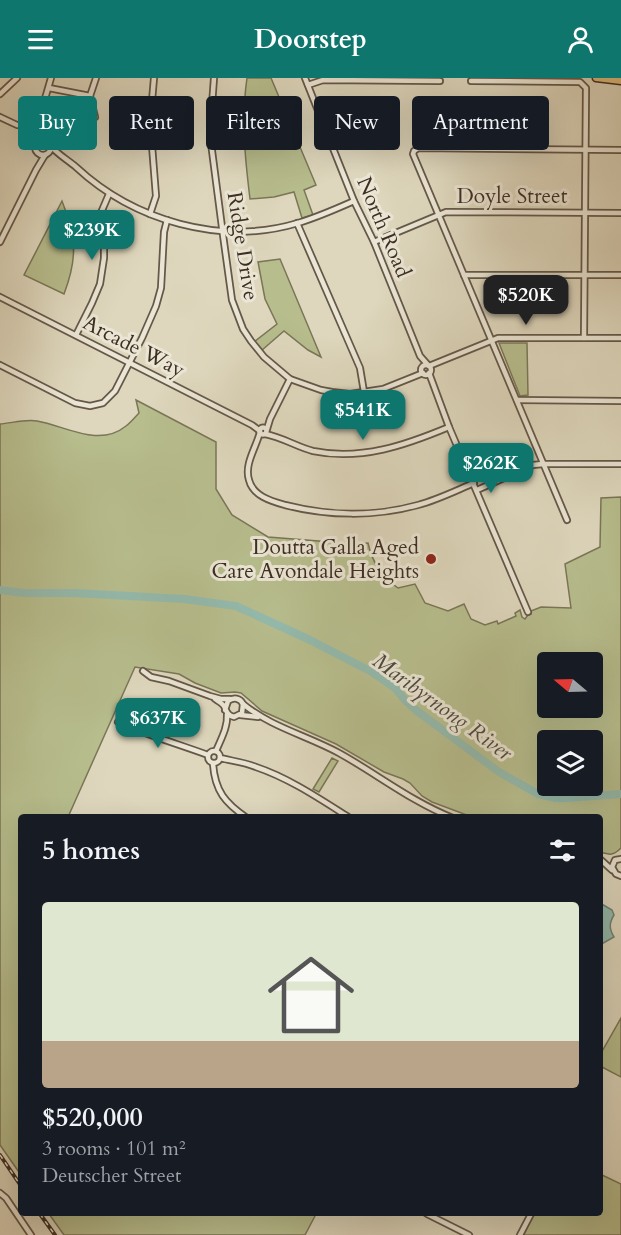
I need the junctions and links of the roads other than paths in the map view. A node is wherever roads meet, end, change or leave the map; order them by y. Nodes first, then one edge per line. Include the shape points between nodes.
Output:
1 (17, 78) edge
2 (51, 78) edge
3 (96, 78) edge
4 (154, 78) edge
5 (214, 78) edge
6 (305, 78) edge
7 (596, 78) edge
8 (541, 80) edge
9 (440, 81) dead end
10 (471, 81) dead end
11 (621, 81) edge
12 (308, 85) junction
13 (49, 88) junction
14 (0, 94) edge
15 (46, 96) edge
16 (90, 96) joint
17 (0, 117) edge
18 (18, 125) edge
19 (587, 149) junction
20 (49, 150) edge
21 (54, 150) edge
22 (621, 150) edge
23 (37, 152) joint
24 (47, 154) junction
25 (61, 154) junction
26 (36, 170) junction
27 (109, 194) junction
28 (354, 201) junction
29 (586, 213) junction
30 (621, 213) edge
31 (150, 214) junction
32 (438, 215) junction
33 (167, 220) junction
34 (297, 223) junction
35 (222, 231) junction
36 (0, 242) edge
37 (374, 242) junction
38 (464, 275) junction
39 (585, 275) junction
40 (621, 275) edge
41 (0, 297) edge
42 (76, 335) junction
43 (585, 338) junction
44 (621, 339) edge
45 (491, 340) junction
46 (130, 363) junction
47 (0, 365) edge
48 (426, 370) junction
49 (290, 379) junction
50 (364, 392) junction
51 (517, 400) junction
52 (621, 401) edge
53 (449, 427) junction
54 (264, 431) junction
55 (543, 464) junction
56 (621, 464) edge
57 (474, 483) junction
58 (477, 490) junction
59 (567, 520) dead end
60 (528, 612) dead end
61 (143, 671) dead end
62 (210, 696) junction
63 (230, 699) junction
64 (243, 704) junction
65 (226, 711) junction
66 (238, 716) junction
67 (267, 720) junction
68 (118, 722) dead end
69 (223, 734) junction
70 (216, 751) junction
71 (208, 755) junction
72 (220, 759) junction
73 (213, 764) junction
74 (240, 814) edge
75 (344, 814) edge
76 (444, 814) edge
77 (618, 858) edge
78 (603, 860) edge
79 (603, 862) edge
80 (614, 872) junction
81 (621, 876) edge
82 (0, 1193) edge
83 (18, 1216) edge
84 (18, 1216) edge
85 (431, 1216) edge
86 (530, 1216) edge
87 (457, 1229) junction
88 (31, 1235) edge
89 (454, 1235) edge
90 (469, 1235) edge
91 (520, 1235) edge

1 - 14 street
2 - 13 street
3 - 16 street
4 - 31 street via 151,133 156,196
5 - 35 street, Ridge Drive via 212,143
6 - 12 street, North Road
7 - 11 main road
8 - 10 street
8 - 19 street via 583,84 587,91
9 - 12 street via 323,80
12 - 28 street, North Road
13 - 15 street
13 - 16 street
17 - 18 street
19 - 22 street
19 - 29 street
19 - 32 street via 418,148 414,157
20 - 24 street
21 - 25 street
23 - 24 street
23 - 26 street
24 - 25 street
24 - 26 street
25 - 27 street
26 - 36 street
27 - 31 street
27 - 42 street via 100,215 104,240 100,284
28 - 34 street
28 - 37 street, North Road
29 - 30 street, Doyle Street
29 - 32 street, Doyle Street via 472,211
29 - 39 street
31 - 33 street
32 - 37 street, Doyle Street
32 - 38 street
33 - 35 street
33 - 46 street via 161,288
34 - 35 street
34 - 50 street via 360,368
35 - 49 street, Ridge Drive via 232,300 240,321 257,350
37 - 48 street, North Road
38 - 39 street
38 - 45 street
39 - 40 street
39 - 43 street
41 - 42 street, Arcade Way
42 - 46 street, Arcade Way
43 - 44 street, Ridge Drive
43 - 45 street, Ridge Drive
45 - 48 street, Ridge Drive
45 - 51 street
46 - 47 street via 111,396 90,406 75,403
46 - 54 street, Arcade Way
48 - 50 street, Ridge Drive via 383,389
48 - 53 street, North Road
49 - 50 street, Ridge Drive via 332,392
49 - 54 street
51 - 52 street
51 - 55 street
53 - 54 street, Arcade Way via 398,447 347,453 313,451
53 - 57 street, North Road
54 - 57 street via 249,460 249,483 263,497 281,504 324,513 395,510
55 - 56 street
55 - 58 street
55 - 59 street
57 - 58 street, North Road
58 - 60 street, North Road
61 - 62 street
62 - 63 street
62 - 65 street
63 - 64 street via 237,698
63 - 65 street
64 - 66 street
64 - 67 street
65 - 66 street
65 - 69 street via 228,720
66 - 67 street
66 - 69 street
67 - 76 street via 339,754
68 - 71 street
69 - 70 street
70 - 71 street
70 - 72 street
71 - 73 street
72 - 73 street
72 - 75 street via 266,771
73 - 74 street via 216,786
77 - 78 street
77 - 80 street via 612,867
79 - 80 street
80 - 81 street
82 - 83 street
84 - 88 street
85 - 87 street
86 - 91 street
87 - 89 street
87 - 90 street

